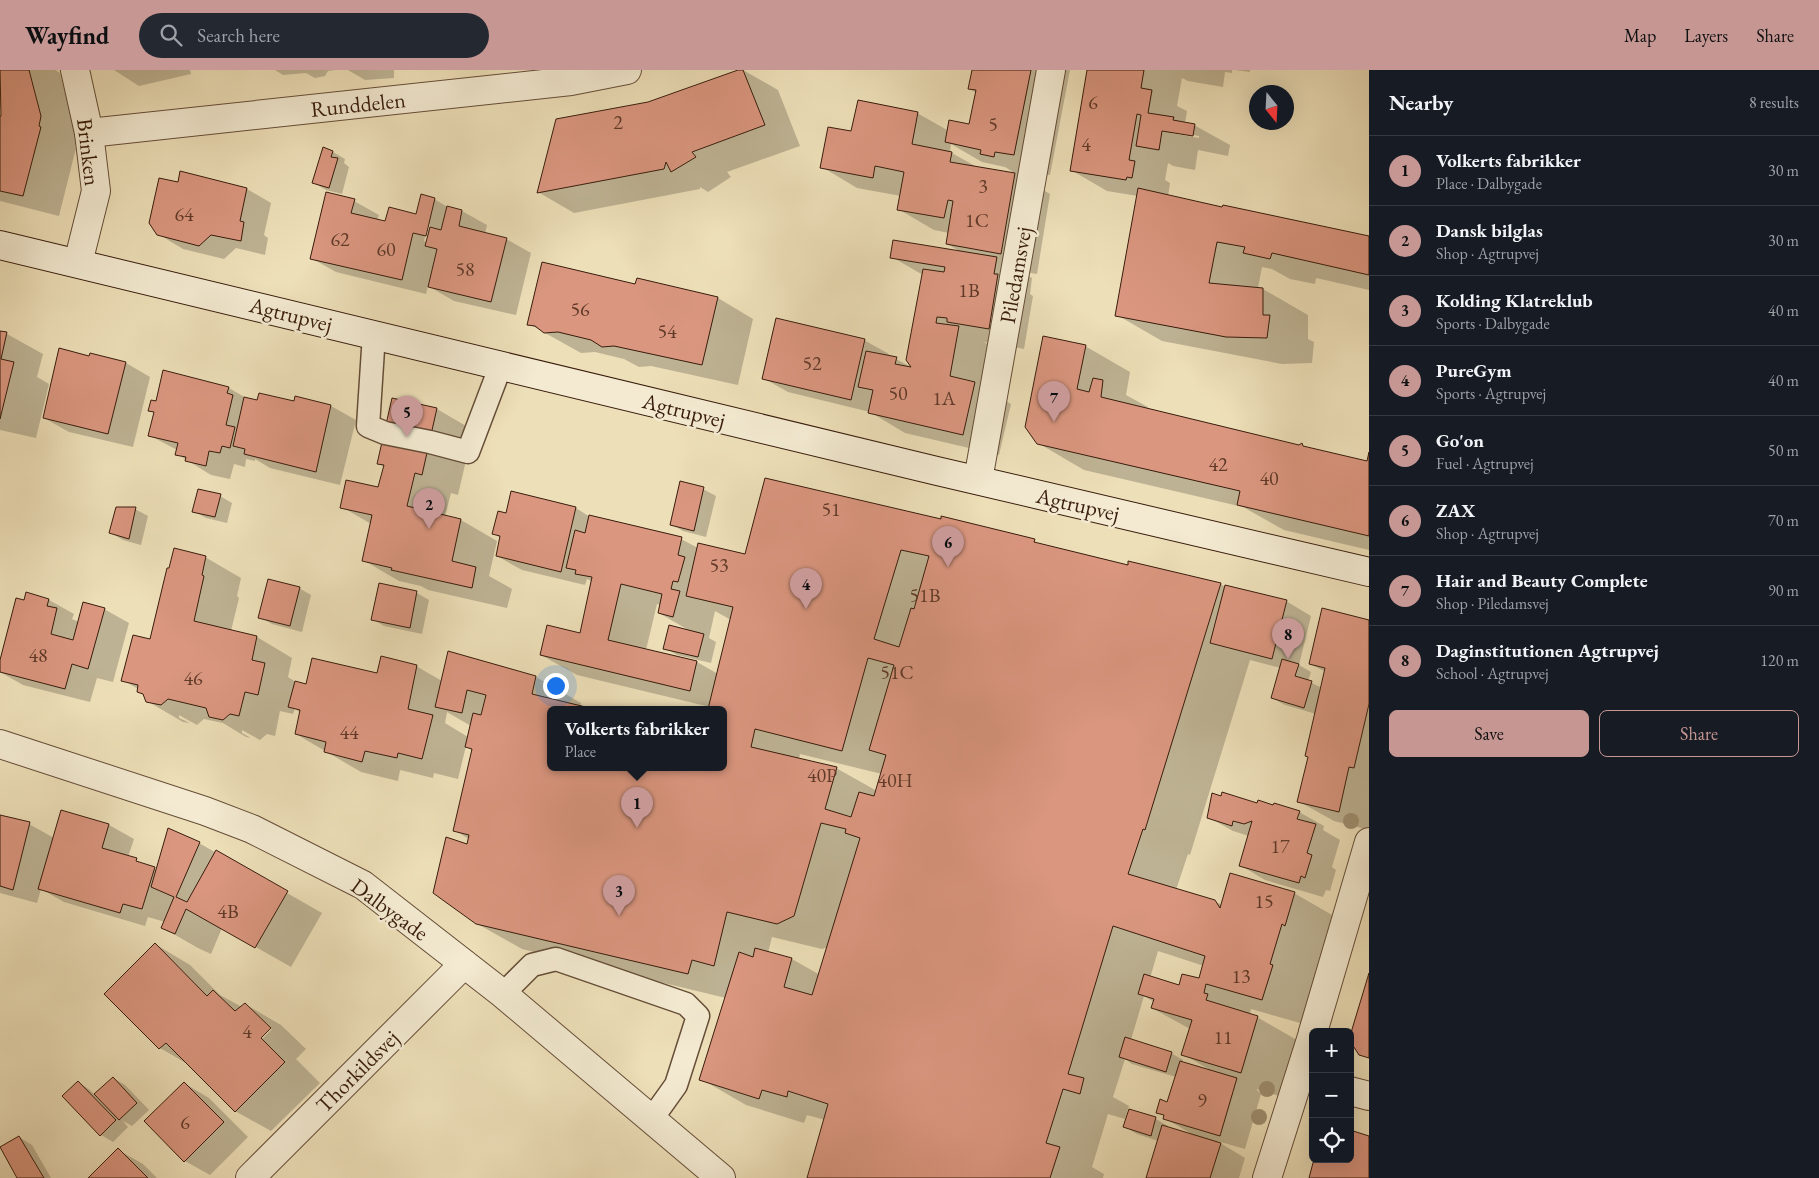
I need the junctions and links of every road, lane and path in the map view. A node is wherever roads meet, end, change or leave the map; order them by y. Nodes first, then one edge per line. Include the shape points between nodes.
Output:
1 (75, 70) edge
2 (627, 70) edge
3 (1052, 70) edge
4 (89, 133) junction
5 (0, 245) edge
6 (78, 263) junction
7 (374, 334) junction
8 (501, 365) junction
9 (978, 480) junction
10 (1369, 572) edge
11 (0, 744) edge
12 (1369, 842) edge
13 (464, 964) junction
14 (503, 994) junction
15 (1314, 1028) edge
16 (1309, 1058) edge
17 (1306, 1078) edge
18 (1354, 1092) edge
19 (1369, 1096) edge
20 (651, 1120) junction
21 (250, 1178) edge
22 (721, 1178) edge
23 (1267, 1178) edge

1 - 4 street, Brinken
2 - 4 street, Runddelen via 571,81
3 - 9 street, Piledamsvej
4 - 6 street, Brinken via 96,191
5 - 6 street, Agtrupvej
6 - 7 street, Agtrupvej
7 - 8 street, Agtrupvej
7 - 8 lane via 368,426 385,433 468,452
8 - 9 street, Agtrupvej
9 - 10 street, Agtrupvej
11 - 13 street, Dalbygade via 205,810 252,829 364,885
12 - 15 street
13 - 14 street, Dalbygade
13 - 21 street, Thorkildsvej
14 - 20 street, Dalbygade
14 - 20 lane via 532,964 556,959 686,1004 698,1016 676,1085
16 - 17 street
17 - 23 street
18 - 19 street
20 - 22 street, Dalbygade

